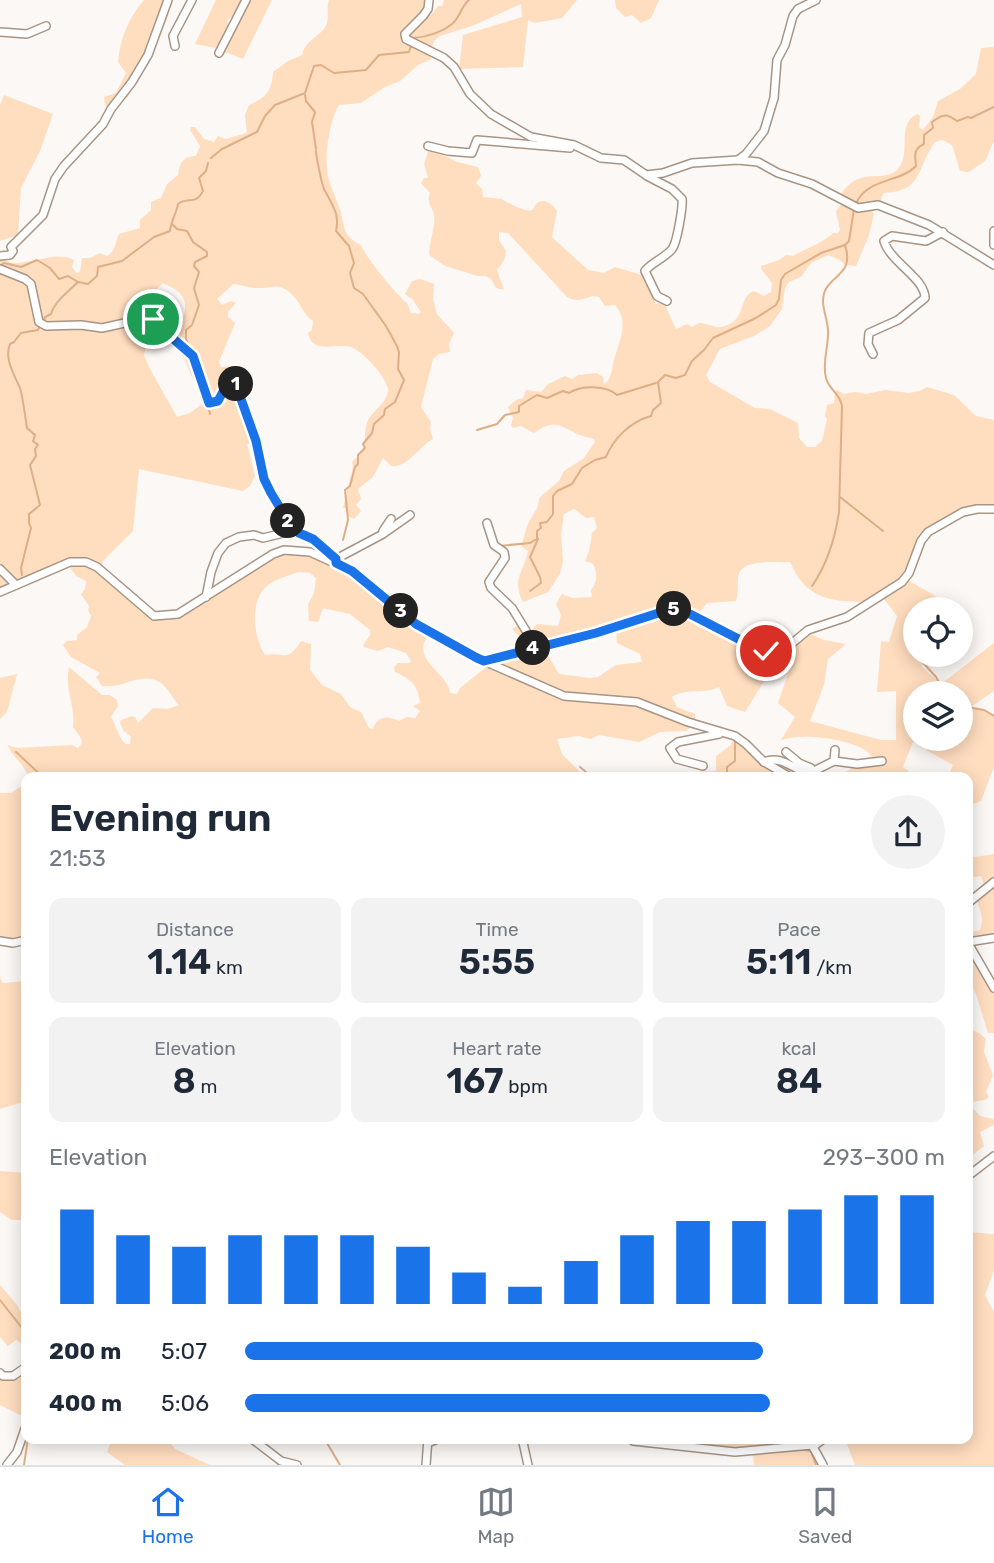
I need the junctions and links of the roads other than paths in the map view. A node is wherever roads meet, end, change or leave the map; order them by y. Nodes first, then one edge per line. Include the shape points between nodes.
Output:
1 (169, 0) edge
2 (192, 0) edge
3 (246, 0) edge
4 (429, 0) edge
5 (816, 0) edge
6 (46, 26) dead end
7 (0, 32) edge
8 (175, 46) dead end
9 (219, 53) dead end
10 (428, 146) dead end
11 (577, 146) junction
12 (752, 146) junction
13 (738, 160) junction
14 (758, 162) junction
15 (646, 176) junction
16 (994, 231) edge
17 (943, 232) junction
18 (994, 245) edge
19 (0, 256) edge
20 (994, 265) edge
21 (1, 269) edge
22 (667, 301) dead end
23 (873, 354) dead end
24 (994, 509) edge
25 (410, 515) dead end
26 (391, 519) dead end
27 (487, 523) dead end
28 (296, 530) junction
29 (378, 537) junction
30 (336, 561) junction
31 (0, 569) edge
32 (16, 585) junction
33 (0, 592) edge
34 (206, 597) junction
35 (536, 647) junction
36 (484, 661) junction
37 (719, 733) junction
38 (835, 750) dead end
39 (786, 752) dead end
40 (834, 761) junction
41 (882, 761) dead end
42 (764, 762) junction
43 (703, 766) dead end
44 (781, 772) edge
45 (805, 772) edge
46 (811, 772) edge
47 (813, 772) edge
48 (994, 882) edge
49 (973, 899) edge
50 (994, 938) edge
51 (0, 941) edge
52 (21, 941) edge
53 (973, 942) edge
54 (973, 952) edge
55 (994, 988) edge
56 (994, 1156) edge
57 (973, 1172) edge
58 (21, 1370) edge
59 (0, 1373) edge
60 (21, 1440) edge
61 (259, 1444) edge
62 (429, 1444) edge
63 (523, 1444) edge
64 (661, 1444) edge
65 (817, 1444) edge
66 (814, 1446) junction
67 (6, 1465) edge
68 (298, 1465) edge
69 (426, 1465) edge
70 (528, 1465) edge
71 (823, 1465) edge

1 - 19 street via 132,82 55,179 39,221 11,247 10,255
2 - 8 street via 173,36
3 - 9 street
4 - 11 street via 428,9 405,34 411,42 444,58 491,114 531,137
5 - 12 street via 799,9 791,20 777,60 771,109 764,131
6 - 7 street via 27,34
10 - 11 street via 472,153 477,140
11 - 15 street via 601,158 625,160
12 - 13 street
12 - 14 street
13 - 14 street
13 - 15 street via 692,163
14 - 17 street via 856,207 878,205
15 - 22 street via 676,191 682,199 674,245 645,271 657,296
16 - 18 street
17 - 20 street
17 - 23 street via 926,242 892,236 884,241 922,286 925,299 898,320 869,333
21 - 28 street via 31,284 39,322 46,326 102,328 153,319 193,356 209,403 218,401 226,383 232,381 256,441 264,479
24 - 35 street via 964,512 928,532 902,582 847,617 808,630 778,651 756,648 671,609
25 - 29 street
26 - 29 street
27 - 35 street via 494,545 505,558 489,582 491,588 512,608
28 - 30 street
28 - 34 street via 263,538 239,537 226,543 218,553
29 - 30 street
30 - 34 street via 284,550
30 - 36 street via 416,624
31 - 32 street
32 - 33 street
32 - 34 street via 70,562 86,562 154,616 178,614
35 - 36 street
36 - 37 street via 565,696 637,702
37 - 42 street via 735,736
37 - 43 street via 670,748 677,759
38 - 40 street
39 - 46 street
40 - 41 street
40 - 47 street
42 - 44 street
42 - 45 street via 773,758
48 - 49 street
50 - 53 street
51 - 52 street
54 - 55 street
56 - 57 street
58 - 59 street via 13,1376
60 - 67 street
61 - 68 street via 281,1461
62 - 69 street
63 - 70 street
64 - 66 street via 735,1452
65 - 66 street
66 - 71 street

